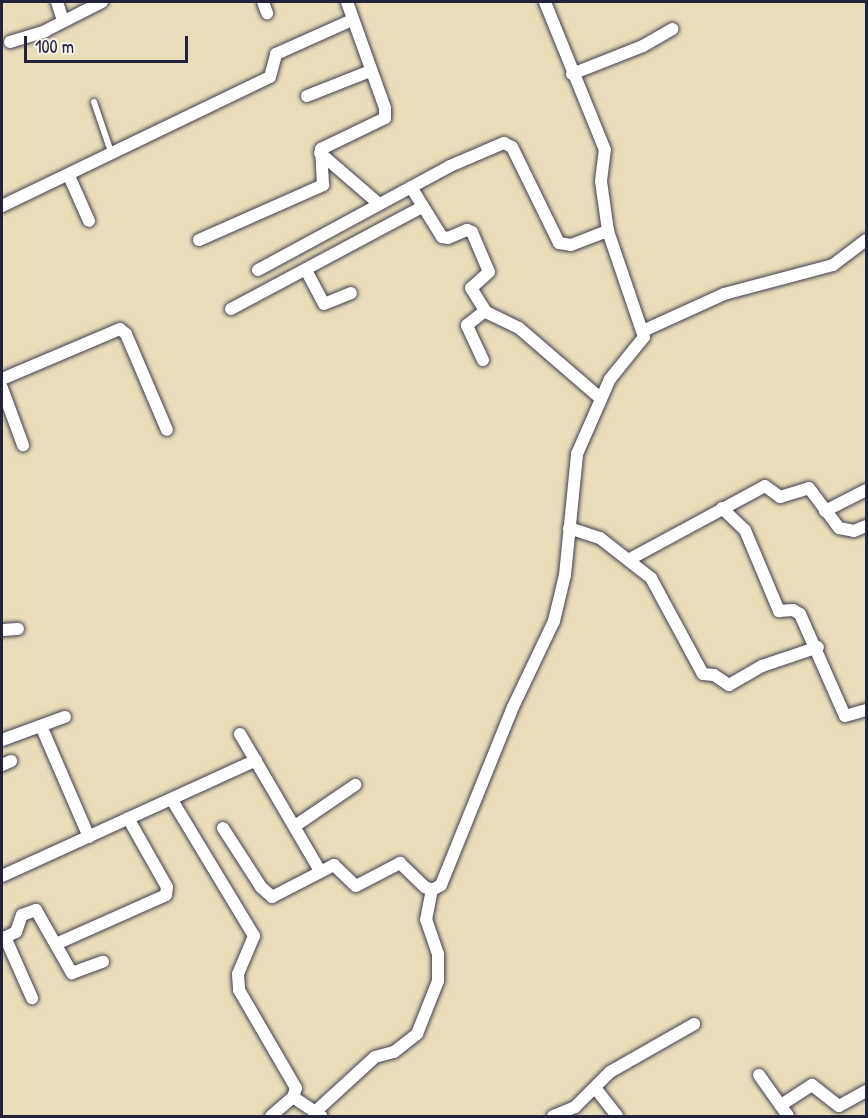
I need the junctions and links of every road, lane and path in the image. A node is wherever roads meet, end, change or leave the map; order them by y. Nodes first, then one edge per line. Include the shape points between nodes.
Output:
1 (57, 2) edge
2 (102, 2) edge
3 (347, 2) edge
4 (545, 2) edge
5 (352, 20) junction
6 (63, 21) junction
7 (674, 28) dead end
8 (10, 42) dead end
9 (370, 70) junction
10 (572, 74) junction
11 (307, 96) dead end
12 (94, 102) dead end
13 (111, 152) junction
14 (320, 153) junction
15 (69, 176) junction
16 (411, 187) junction
17 (380, 204) junction
18 (2, 206) edge
19 (422, 207) junction
20 (89, 221) dead end
21 (608, 231) junction
22 (199, 240) dead end
23 (867, 240) edge
24 (258, 270) dead end
25 (307, 272) junction
26 (351, 292) dead end
27 (231, 309) dead end
28 (485, 311) junction
29 (645, 330) junction
30 (483, 360) dead end
31 (2, 379) edge
32 (2, 388) edge
33 (600, 398) junction
34 (167, 430) dead end
35 (23, 445) dead end
36 (867, 490) edge
37 (722, 508) junction
38 (825, 511) junction
39 (867, 526) edge
40 (569, 528) junction
41 (630, 559) junction
42 (2, 630) edge
43 (18, 630) dead end
44 (818, 647) junction
45 (867, 710) edge
46 (65, 717) dead end
47 (41, 726) junction
48 (240, 734) dead end
49 (2, 740) edge
50 (256, 760) junction
51 (355, 785) dead end
52 (172, 800) junction
53 (128, 818) junction
54 (295, 826) junction
55 (223, 828) dead end
56 (88, 837) junction
57 (320, 871) junction
58 (2, 876) edge
59 (432, 890) junction
60 (3, 938) edge
61 (56, 944) junction
62 (103, 962) dead end
63 (32, 998) dead end
64 (694, 1024) dead end
65 (759, 1075) dead end
66 (596, 1089) junction
67 (867, 1091) edge
68 (293, 1097) junction
69 (781, 1105) junction
70 (319, 1114) edge
71 (271, 1116) edge
72 (553, 1116) edge
73 (616, 1116) edge
74 (788, 1116) edge

1 - 6 street
2 - 6 street
3 - 5 street
4 - 10 street
5 - 9 street
5 - 13 street via 276,54 270,77
6 - 8 street
7 - 10 street via 644,46
9 - 11 street
9 - 14 street via 385,118
10 - 21 street via 605,150 601,181
12 - 13 lane
13 - 15 street
14 - 17 street
14 - 22 street via 323,185
15 - 18 street
15 - 20 street
16 - 17 street
16 - 19 street
16 - 21 street via 450,166 508,143 559,243 571,245
17 - 24 street
19 - 25 street
19 - 28 street via 442,237 472,232 489,272 471,288
21 - 29 street via 625,288
23 - 29 street via 833,265 724,294
25 - 26 street via 324,304
25 - 27 street
28 - 30 street via 467,325
28 - 33 street via 519,328
29 - 33 street via 644,337 610,379
31 - 34 street via 120,329 126,334
32 - 35 street
33 - 40 street via 577,454
36 - 38 street
37 - 38 street via 765,486 780,497 806,486
37 - 41 street
37 - 44 street via 745,530 779,611 796,611
38 - 39 street via 839,528 854,531
40 - 41 street via 591,533
40 - 59 street via 565,575 554,621 513,707 445,878
41 - 44 street via 660,591 700,672 714,675 725,685 762,666
42 - 43 street
44 - 45 street via 845,716
46 - 47 street
47 - 49 street
47 - 56 street
48 - 50 street
50 - 52 street
50 - 54 street
51 - 54 street
52 - 53 street
52 - 68 street via 251,928 254,936 238,974 239,990 292,1081
53 - 56 street
53 - 61 street via 167,887 166,895
54 - 57 street
55 - 57 street via 272,897
56 - 58 street
57 - 59 street via 334,865 356,886 400,863
59 - 70 street via 426,920 438,954 438,981 417,1034 399,1049 375,1057
60 - 61 street via 16,932 20,917 33,909 39,912
60 - 63 street
61 - 62 street via 74,975
64 - 66 street via 610,1072
65 - 69 street
66 - 72 street via 575,1107
66 - 73 street
67 - 69 street via 839,1106 812,1085
68 - 70 street
68 - 71 street
69 - 74 street

